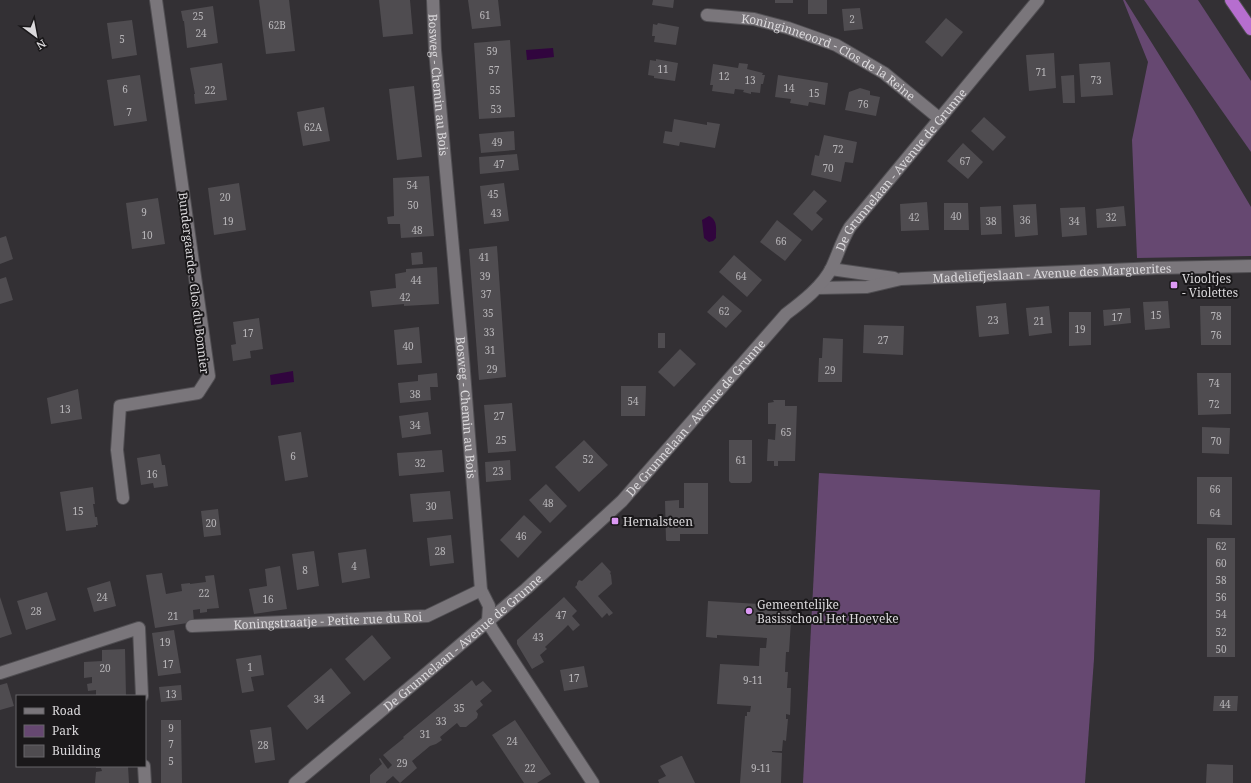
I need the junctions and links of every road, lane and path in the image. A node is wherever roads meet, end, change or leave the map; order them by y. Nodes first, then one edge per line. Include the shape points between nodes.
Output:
1 (156, 0) edge
2 (433, 0) edge
3 (1038, 0) edge
4 (1231, 0) edge
5 (707, 15) dead end
6 (1251, 29) edge
7 (940, 119) junction
8 (1251, 266) edge
9 (831, 269) junction
10 (901, 279) junction
11 (817, 288) junction
12 (123, 498) dead end
13 (481, 590) junction
14 (488, 621) junction
15 (192, 626) dead end
16 (0, 673) edge
17 (142, 695) edge
18 (144, 767) edge
19 (145, 783) edge
20 (295, 783) edge
21 (593, 783) edge

1 - 12 street, Bundergaarde - Clos du Bonnier via 209,376 198,393 120,406 116,450
2 - 13 street, Bosweg - Chemin au Bois via 435,50
3 - 7 street, De Grunnelaan - Avenue de Grunne
4 - 6 highway
5 - 7 street, Koninginneoord - Clos de la Reine via 754,19 836,45 884,73
7 - 9 street, De Grunnelaan - Avenue de Grunne via 850,227
8 - 10 street, Madeliefjeslaan - Avenue des Marguerites
9 - 10 street, Madeliefjeslaan - Avenue des Marguerites
9 - 11 street, De Grunnelaan - Avenue de Grunne
10 - 11 street, Madeliefjeslaan - Avenue des Marguerites via 867,287
11 - 14 street, De Grunnelaan - Avenue de Grunne via 786,314 622,501
13 - 14 street, Bosweg - Chemin au Bois via 490,606
13 - 15 street, Koningstraatje - Petite rue du Roi via 427,616
14 - 20 street, De Grunnelaan - Avenue de Grunne
14 - 21 street, Bosweg - Chemin au Bois
16 - 17 street via 139,628
18 - 19 street

